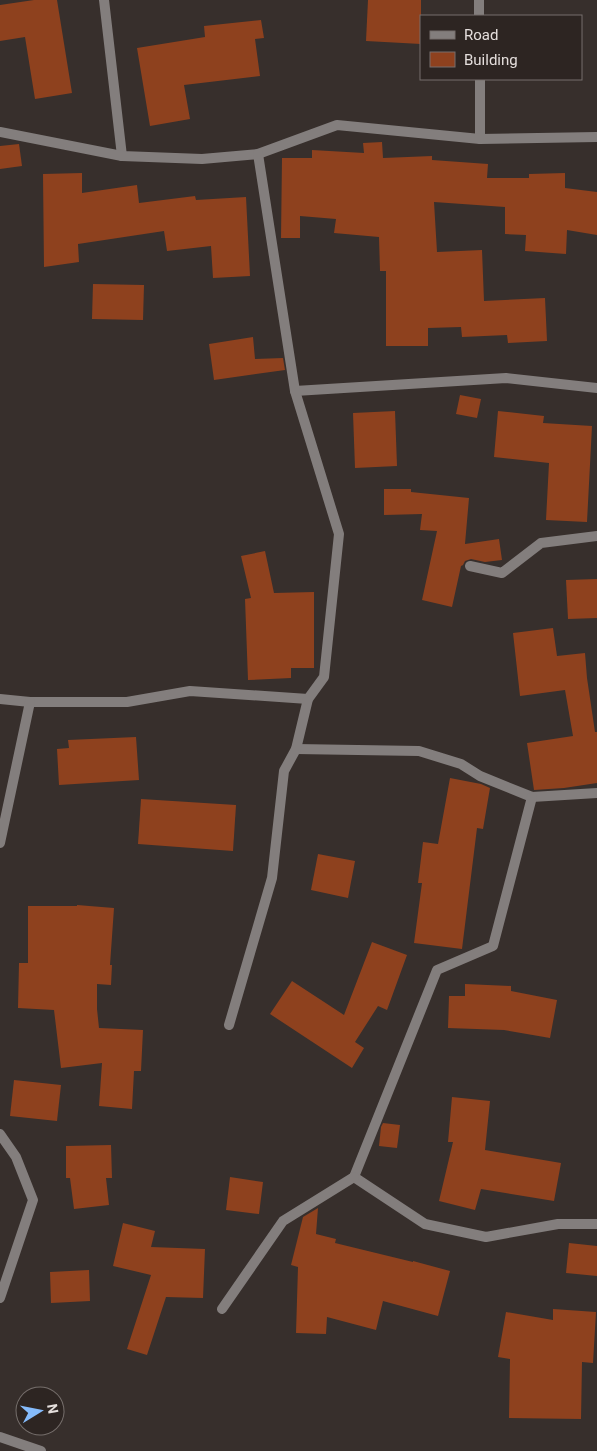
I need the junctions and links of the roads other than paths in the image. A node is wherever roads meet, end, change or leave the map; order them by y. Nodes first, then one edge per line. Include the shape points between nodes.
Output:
1 (104, 0) edge
2 (480, 0) edge
3 (480, 15) edge
4 (480, 80) edge
5 (0, 132) edge
6 (597, 137) edge
7 (480, 139) junction
8 (258, 154) junction
9 (122, 156) junction
10 (597, 388) edge
11 (295, 392) junction
12 (597, 536) edge
13 (470, 566) dead end
14 (0, 699) edge
15 (308, 699) junction
16 (30, 702) junction
17 (296, 749) junction
18 (597, 793) edge
19 (532, 797) junction
20 (0, 843) edge
21 (229, 1025) dead end
22 (0, 1134) edge
23 (354, 1178) junction
24 (597, 1224) edge
25 (0, 1298) edge
26 (222, 1309) dead end
27 (0, 1437) edge
28 (41, 1451) edge

1 - 9 street
2 - 3 street
4 - 7 street
5 - 9 street
6 - 7 street
7 - 8 street via 337,125
8 - 9 street via 202,159
8 - 11 street
10 - 11 street via 506,378
11 - 15 street via 339,534 324,677
12 - 13 street via 541,543 502,572
14 - 16 street
15 - 16 street via 190,692 127,702
15 - 17 street
16 - 20 street
17 - 19 street via 420,751 461,764 480,776
17 - 21 street via 284,771 272,878
18 - 19 street
19 - 23 street via 493,946 437,970
22 - 25 street via 16,1157 33,1200
23 - 24 street via 425,1224 486,1237 558,1224
23 - 26 street via 282,1221
27 - 28 street

